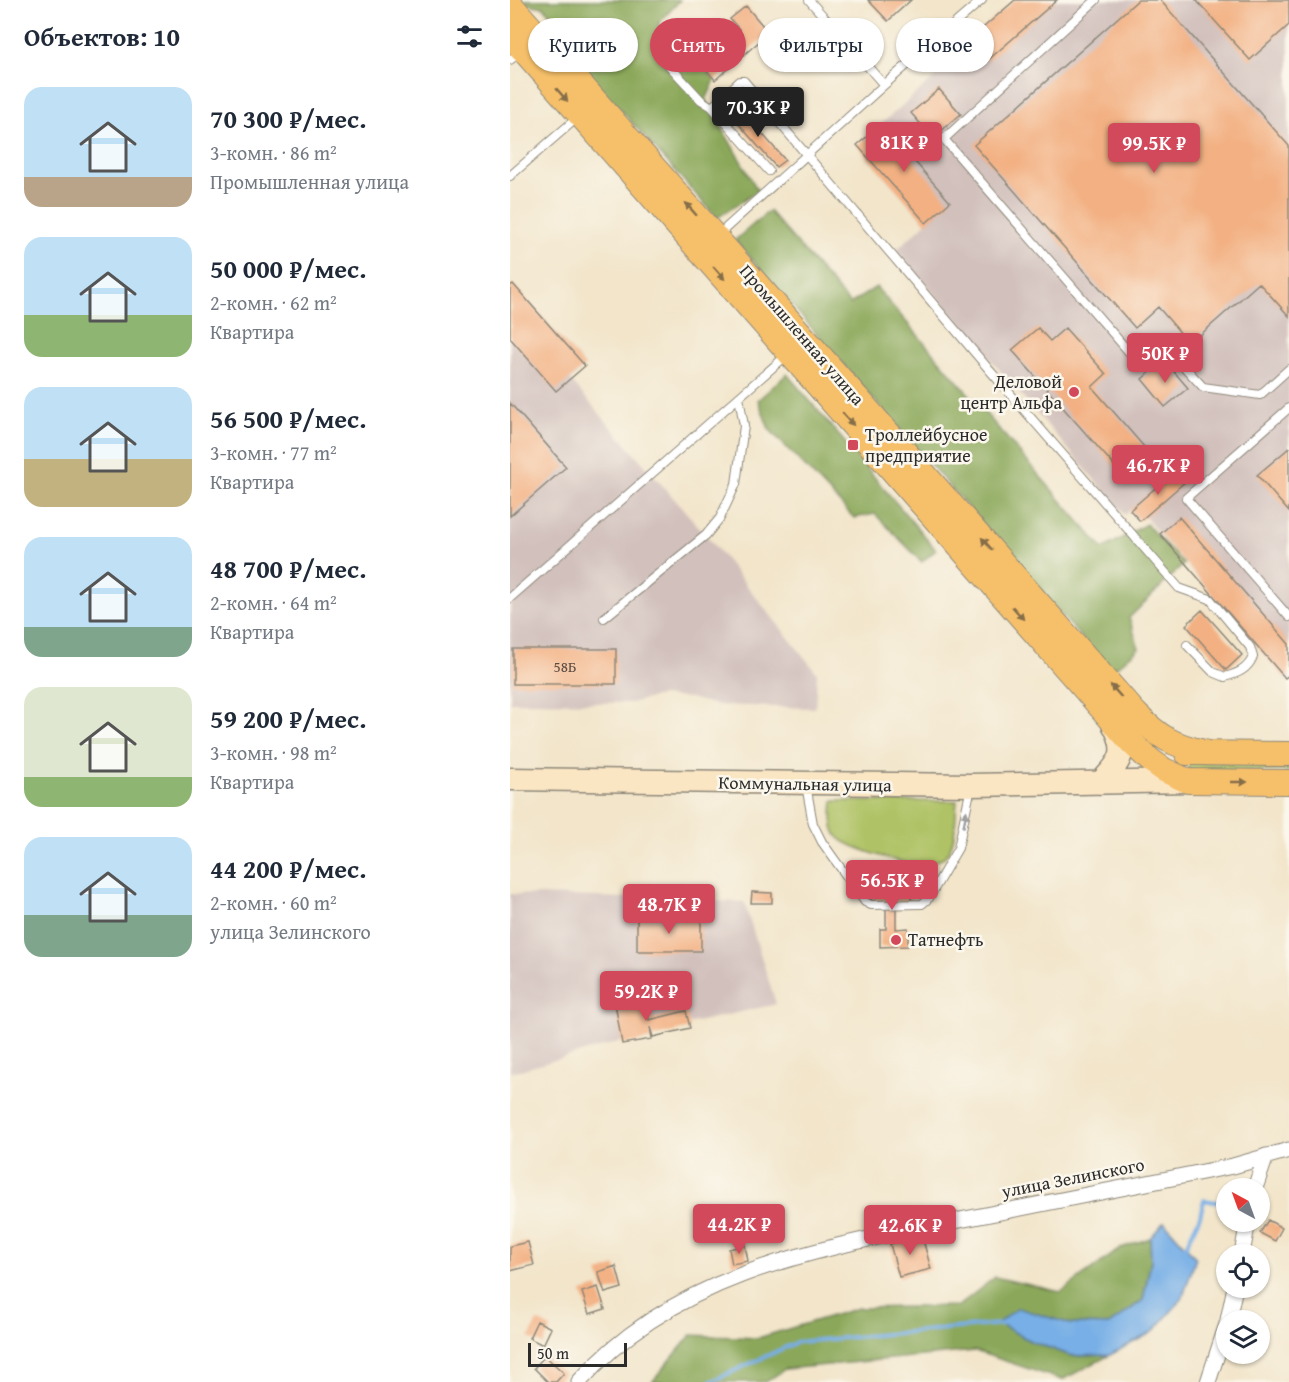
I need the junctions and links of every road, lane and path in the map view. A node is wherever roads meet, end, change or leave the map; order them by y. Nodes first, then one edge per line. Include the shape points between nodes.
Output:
1 (809, 0) edge
2 (982, 0) edge
3 (1096, 0) edge
4 (510, 4) edge
5 (514, 48) edge
6 (675, 72) edge
7 (884, 85) junction
8 (712, 107) junction
9 (588, 108) junction
10 (808, 155) junction
11 (769, 171) dead end
12 (510, 176) edge
13 (708, 244) junction
14 (797, 345) junction
15 (1289, 369) edge
16 (738, 397) junction
17 (1289, 408) edge
18 (510, 598) edge
19 (1289, 617) edge
20 (604, 618) dead end
21 (1187, 645) dead end
22 (1109, 718) junction
23 (1156, 733) junction
24 (1204, 752) junction
25 (1289, 754) edge
26 (1150, 760) junction
27 (510, 779) edge
28 (1188, 781) junction
29 (1289, 782) edge
30 (1100, 783) junction
31 (806, 784) junction
32 (971, 785) junction
33 (1289, 1150) edge
34 (1266, 1156) junction
35 (1258, 1178) edge
36 (1216, 1357) edge
37 (579, 1382) edge
38 (1208, 1382) edge

1 - 7 lane
2 - 7 lane
3 - 15 lane via 944,139 1129,352 1165,346 1203,387 1260,395
4 - 9 main road, Промышленная улица
5 -> 9 main road, Промышленная улица
6 - 8 lane
7 - 10 lane
8 - 10 lane via 744,81
8 - 11 lane
9 - 12 lane
9 - 13 main road, Промышленная улица
10 - 13 lane
10 - 21 lane via 1179,588 1210,599 1250,647 1253,657 1248,667 1225,677 1213,672
13 - 14 main road, Промышленная улица
14 - 16 lane
14 -> 22 main road, Промышленная улица
23 -> 14 main road, Промышленная улица
16 - 18 lane
16 - 20 lane via 744,426 736,484 720,518 706,535
17 - 19 lane via 1186,498
22 - 26 main road, Промышленная улица
22 - 30 main road, Промышленная улица via 1121,744 1121,756
23 - 24 main road, Промышленная улица via 1182,747
23 - 26 main road via 1158,748
24 - 25 main road, Промышленная улица
24 - 26 main road, Промышленная улица
26 - 28 main road, Промышленная улица
26 - 30 main road, Промышленная улица
27 - 31 main road, Коммунальная улица
28 -> 29 main road, Промышленная улица
28 - 30 main road, Промышленная улица
30 - 32 main road, Коммунальная улица
31 - 32 main road, Коммунальная улица
31 -> 32 lane via 813,824 822,842 871,905 922,904 929,898 958,848
33 - 34 street, улица Зелинского
34 - 35 street
34 - 37 street, улица Зелинского via 1233,1166 839,1245 756,1268 714,1285 657,1317 628,1336
36 - 38 street

